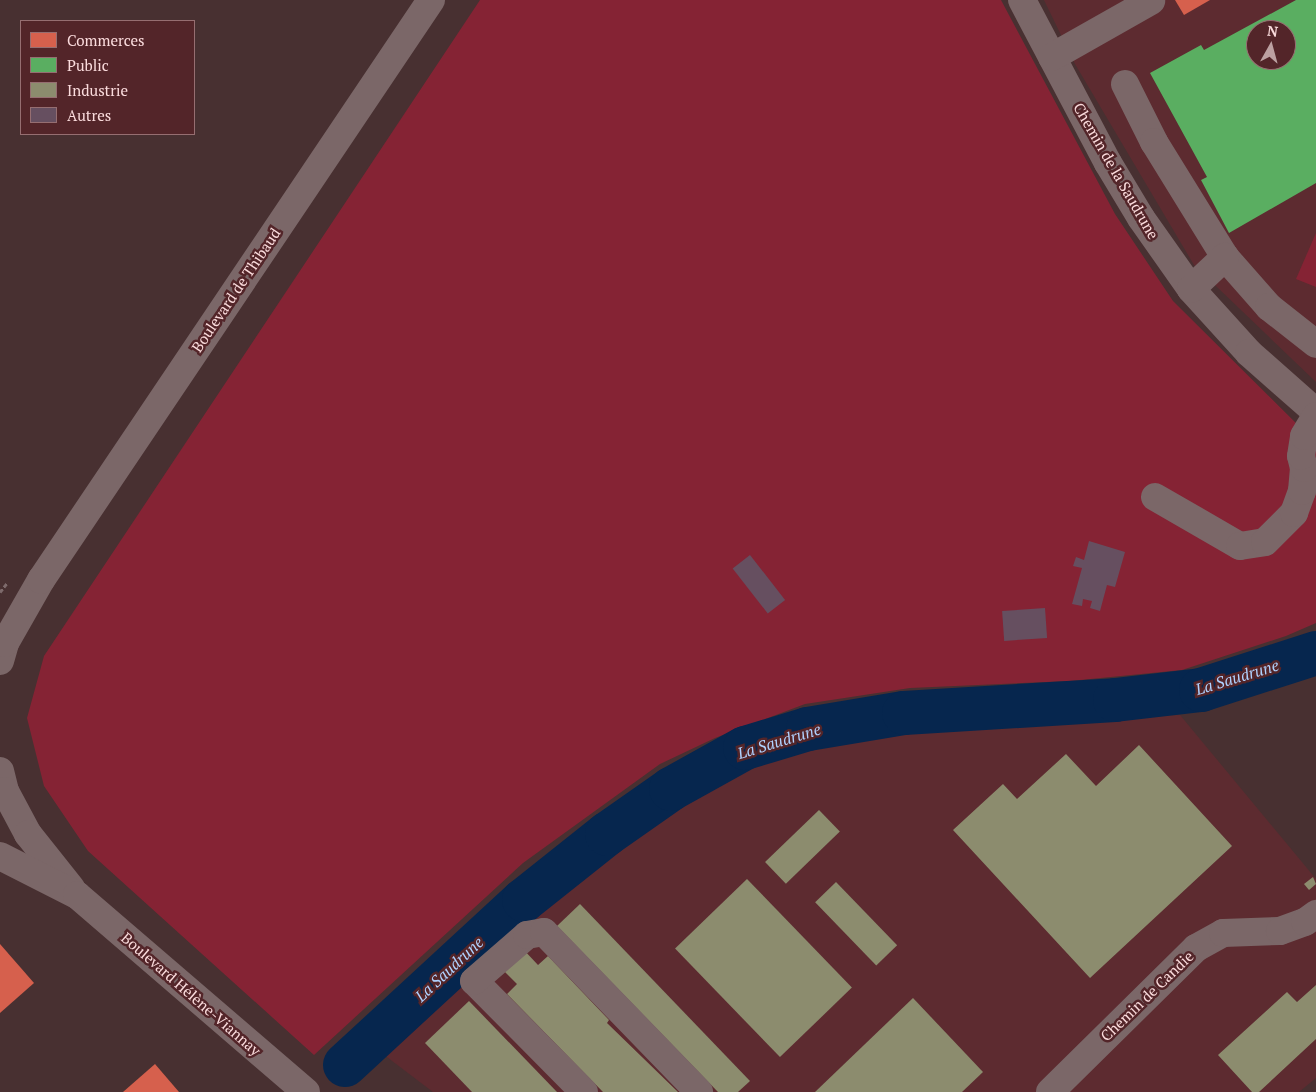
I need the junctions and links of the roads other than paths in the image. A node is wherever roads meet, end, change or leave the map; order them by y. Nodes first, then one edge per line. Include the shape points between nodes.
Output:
1 (430, 0) edge
2 (1022, 0) edge
3 (1151, 1) edge
4 (1108, 13) edge
5 (1052, 57) junction
6 (1125, 84) dead end
7 (1225, 257) junction
8 (1191, 289) junction
9 (1316, 344) edge
10 (1316, 412) edge
11 (1316, 416) edge
12 (1155, 497) dead end
13 (41, 580) junction
14 (0, 622) edge
15 (0, 661) edge
16 (0, 772) edge
17 (0, 856) edge
18 (76, 895) junction
19 (1316, 914) edge
20 (306, 1092) edge
21 (584, 1092) edge
22 (699, 1092) edge
23 (1050, 1092) edge

1 - 13 street, Boulevard de Thibaud
2 - 5 street, Chemin de la Saudrune
3 - 4 street
4 - 5 street
5 - 8 street, Chemin de la Saudrune via 1141,218
6 - 7 street via 1154,142
7 - 8 street
7 - 9 street via 1270,306
8 - 10 street, Chemin de la Saudrune via 1249,353
11 - 12 street via 1304,436 1302,491 1294,513 1265,542 1240,546
13 - 14 street, Boulevard de Thibaud
13 - 15 street, Boulevard de Thibaud via 5,643
16 - 18 street, Boulevard Hélène-Viannay via 5,791 28,834
17 - 18 street, Boulevard Hélène-Viannay
18 - 20 street, Boulevard Hélène-Viannay
19 - 23 street, Chemin de Candie via 1305,922 1280,931 1222,933 1196,948
21 - 22 street via 474,981 526,935 544,932

